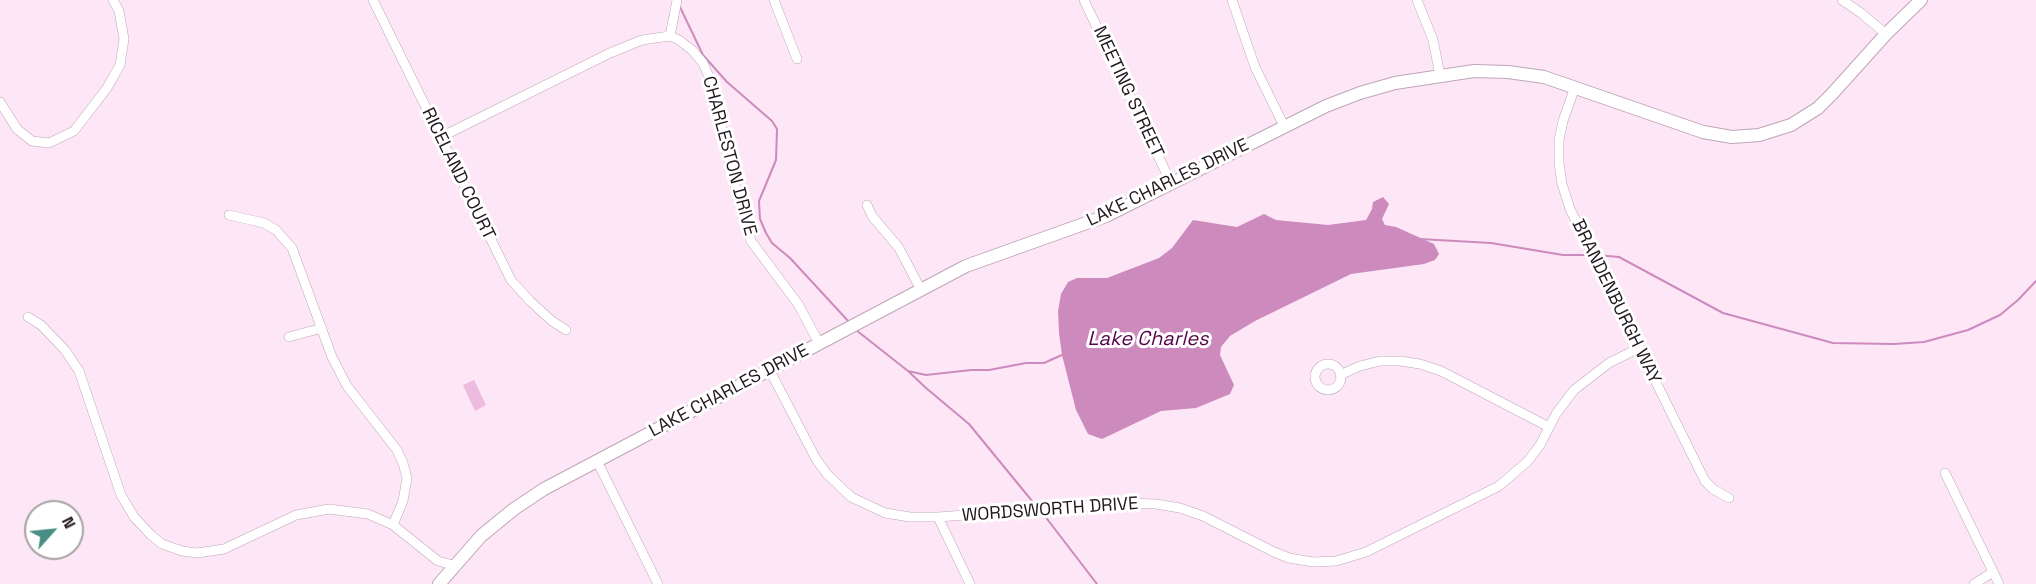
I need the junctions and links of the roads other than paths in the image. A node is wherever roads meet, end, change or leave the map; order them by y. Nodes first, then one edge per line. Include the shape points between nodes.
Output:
1 (113, 0) edge
2 (373, 0) edge
3 (677, 0) edge
4 (774, 0) edge
5 (1084, 0) edge
6 (1232, 0) edge
7 (1418, 0) edge
8 (1842, 0) edge
9 (1921, 0) edge
10 (1886, 33) junction
11 (670, 36) junction
12 (797, 59) dead end
13 (1440, 75) junction
14 (1575, 87) junction
15 (0, 102) edge
16 (1284, 126) junction
17 (441, 137) junction
18 (1172, 183) junction
19 (867, 205) dead end
20 (229, 215) dead end
21 (921, 290) junction
22 (28, 317) dead end
23 (322, 328) junction
24 (566, 330) dead end
25 (289, 337) dead end
26 (819, 343) junction
27 (1639, 348) junction
28 (769, 369) junction
29 (1340, 375) dead end
30 (1550, 427) junction
31 (597, 461) junction
32 (1945, 473) dead end
33 (1729, 498) dead end
34 (938, 517) junction
35 (393, 525) junction
36 (453, 566) junction
37 (1993, 572) junction
38 (439, 584) edge
39 (658, 584) edge
40 (970, 584) edge
41 (1974, 584) edge
42 (1999, 584) edge

1 - 15 street via 124,39 120,65 74,131 49,144 32,141 16,129
2 - 17 street, RICELAND COURT
3 - 11 street
4 - 12 street
5 - 18 street, MEETING STREET
6 - 16 street via 1255,67
7 - 13 street via 1433,40
8 - 10 street
9 - 10 street, LAKE CHARLES DRIVE
10 - 14 street, LAKE CHARLES DRIVE via 1818,108 1791,124 1759,135 1732,137 1703,132
11 - 17 street via 642,40 610,53
11 - 26 street, CHARLESTON DRIVE via 692,50 703,63 717,102 751,241 798,304
13 - 14 street, LAKE CHARLES DRIVE via 1508,72
13 - 16 street, LAKE CHARLES DRIVE via 1360,93
14 - 27 street, BRANDENBURGH WAY via 1559,140 1562,184
16 - 18 street, LAKE CHARLES DRIVE
17 - 24 street, RICELAND COURT via 511,280 530,302
18 - 21 street, LAKE CHARLES DRIVE via 1106,216 966,266
19 - 21 street via 899,248
20 - 23 street via 264,223 285,239 292,248
21 - 26 street, LAKE CHARLES DRIVE
22 - 35 street via 49,333 79,371 121,495 134,517 162,544 197,553 224,549 296,515 328,509 368,514
23 - 25 street
23 - 35 street via 347,386 403,463 407,478
26 - 28 street, LAKE CHARLES DRIVE
27 - 30 street, WORDSWORTH DRIVE via 1585,380
27 - 33 street, BRANDENBURGH WAY via 1705,481
28 - 31 street, LAKE CHARLES DRIVE
28 - 34 street, WORDSWORTH DRIVE via 816,459 840,488 885,513 910,518
29 - 30 street via 1380,361 1420,364
30 - 34 street, WORDSWORTH DRIVE via 1528,461 1499,486 1366,552 1336,561 1289,558 1203,516 1156,504
31 - 36 street, LAKE CHARLES DRIVE via 514,509
31 - 39 street
32 - 37 street
34 - 40 street
35 - 36 street via 438,561
36 - 38 street, LAKE CHARLES DRIVE
37 - 41 street
37 - 42 street

